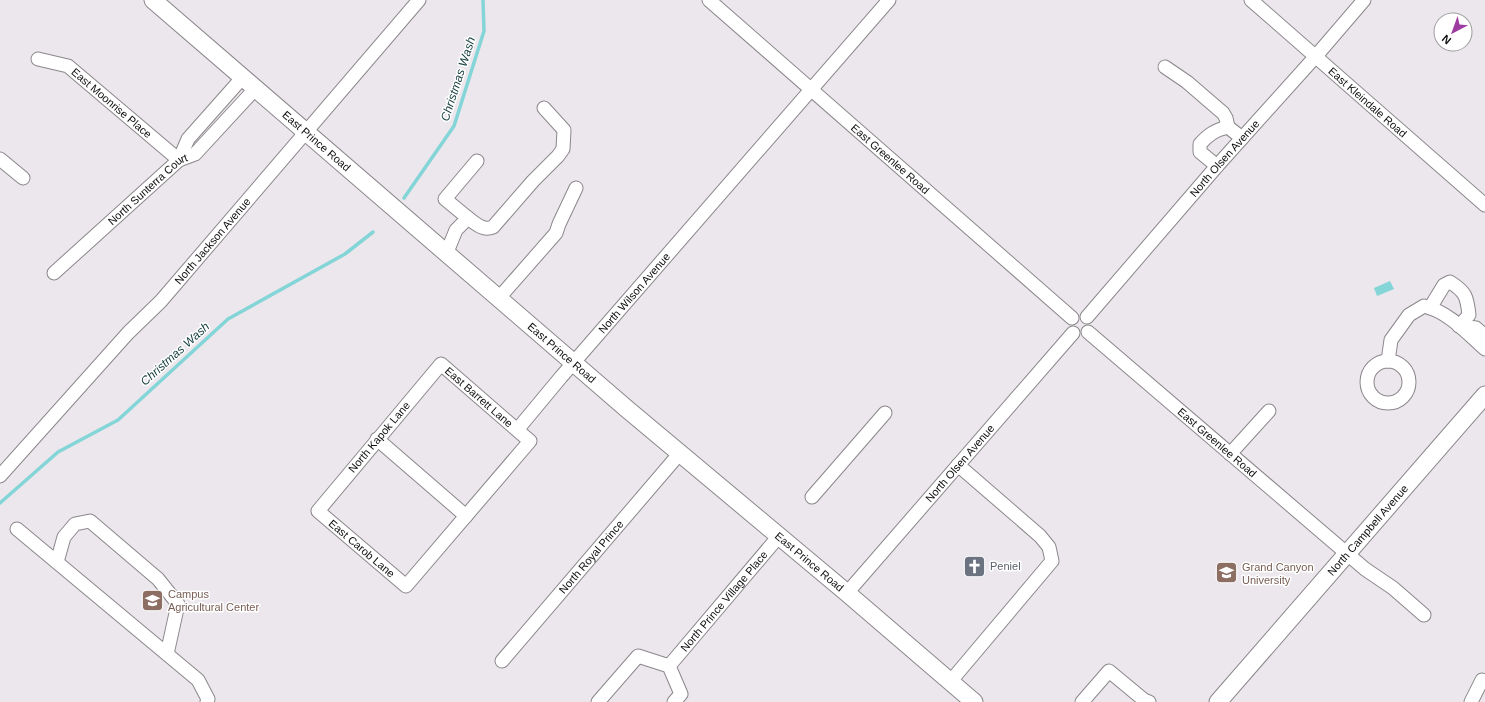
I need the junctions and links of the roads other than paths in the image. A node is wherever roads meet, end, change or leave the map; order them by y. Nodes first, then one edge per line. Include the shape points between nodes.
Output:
1 (153, 0) edge
2 (419, 0) edge
3 (709, 0) edge
4 (889, 0) edge
5 (1250, 0) edge
6 (1364, 0) edge
7 (1316, 56) junction
8 (38, 59) dead end
9 (1165, 67) dead end
10 (243, 77) junction
11 (256, 88) junction
12 (811, 89) junction
13 (544, 108) dead end
14 (1228, 127) junction
15 (198, 128) junction
16 (306, 131) junction
17 (1242, 138) junction
18 (210, 139) junction
19 (0, 159) edge
20 (179, 160) junction
21 (477, 161) dead end
22 (1217, 166) junction
23 (23, 178) dead end
24 (576, 188) dead end
25 (1485, 205) edge
26 (468, 218) junction
27 (447, 252) junction
28 (54, 273) dead end
29 (499, 298) junction
30 (1430, 308) junction
31 (1087, 317) junction
32 (1072, 318) junction
33 (1460, 326) junction
34 (1088, 332) junction
35 (1073, 333) junction
36 (1485, 336) edge
37 (1485, 349) edge
38 (1388, 361) dead end
39 (573, 362) junction
40 (441, 364) joint
41 (1485, 395) edge
42 (1270, 411) dead end
43 (885, 413) dead end
44 (517, 430) junction
45 (377, 439) junction
46 (680, 453) junction
47 (1230, 454) junction
48 (958, 465) junction
49 (0, 476) edge
50 (812, 497) dead end
51 (318, 511) joint
52 (466, 516) junction
53 (17, 529) dead end
54 (779, 536) junction
55 (1347, 554) junction
56 (57, 562) junction
57 (847, 593) junction
58 (1424, 615) dead end
59 (167, 654) junction
60 (502, 661) dead end
61 (669, 666) junction
62 (1483, 680) edge
63 (950, 682) junction
64 (207, 702) edge
65 (598, 702) edge
66 (674, 702) edge
67 (974, 702) edge
68 (1082, 702) edge
69 (1145, 702) edge
70 (1218, 702) edge
71 (1471, 702) edge

1 - 10 main road, East Prince Road
2 - 16 street, North Jackson Avenue
3 - 12 street, East Greenlee Road
4 - 12 street, North Wilson Avenue
5 - 7 street, East Kleindale Road
6 - 7 street, North Olsen Avenue
7 - 17 street, North Olsen Avenue
7 - 25 street, East Kleindale Road
8 - 20 street, East Moonrise Place via 68,66
9 - 14 street via 1223,113
10 - 11 main road, East Prince Road
10 - 15 street
11 - 16 main road, East Prince Road
11 - 18 street, North Sunterra Court
12 - 32 street, East Greenlee Road
12 - 39 street, North Wilson Avenue
13 - 26 street via 564,130 562,149 558,156 493,227 481,227
14 - 17 street
14 - 22 street via 1208,135 1200,144 1200,152
15 - 18 street
15 - 20 street via 188,139
16 - 27 main road, East Prince Road
16 - 49 street, North Jackson Avenue via 161,301 128,333
17 - 22 street, North Olsen Avenue
18 - 20 street, North Sunterra Court via 195,154
19 - 23 street
20 - 28 street, North Sunterra Court
21 - 26 street via 445,199
22 - 31 street, North Olsen Avenue
24 - 29 street via 556,233
26 - 27 street via 456,230
27 - 29 main road, East Prince Road
29 - 39 main road, East Prince Road
30 - 33 street via 1448,316
30 - 33 street via 1444,285 1450,282 1460,288 1467,298 1469,315
30 - 38 street via 1424,306 1409,315 1391,340
31 - 32 street via 1078,315
31 - 34 street via 1090,323
32 - 35 street via 1069,328
33 - 36 street via 1476,328
33 - 37 street
34 - 35 street via 1079,336
34 - 47 street, East Greenlee Road
35 - 48 street, North Olsen Avenue
39 - 44 street, North Wilson Avenue
39 - 46 main road, East Prince Road
40 - 44 street, East Barrett Lane
40 - 45 street, North Kapok Lane
41 - 55 main road, North Campbell Avenue
42 - 47 street
43 - 50 street
44 - 52 street via 530,441
45 - 51 street, North Kapok Lane
45 - 52 street
46 - 54 main road, East Prince Road
46 - 60 street, North Royal Prince
47 - 55 street, East Greenlee Road
48 - 57 street, North Olsen Avenue
48 - 63 street via 1040,536 1049,547 1052,561
51 - 52 street, East Carob Lane via 406,586
53 - 56 street
54 - 57 main road, East Prince Road
54 - 61 street, North Prince Village Place
55 - 58 street, East Greenlee Road
55 - 70 main road, North Campbell Avenue
56 - 59 street
56 - 59 street via 64,537 75,524 90,521 158,579 178,604
57 - 63 main road, East Prince Road
59 - 64 street via 198,680 208,698
61 - 65 street via 638,656
61 - 66 street via 681,694
62 - 71 street
63 - 67 main road, East Prince Road
68 - 69 street via 1109,671

